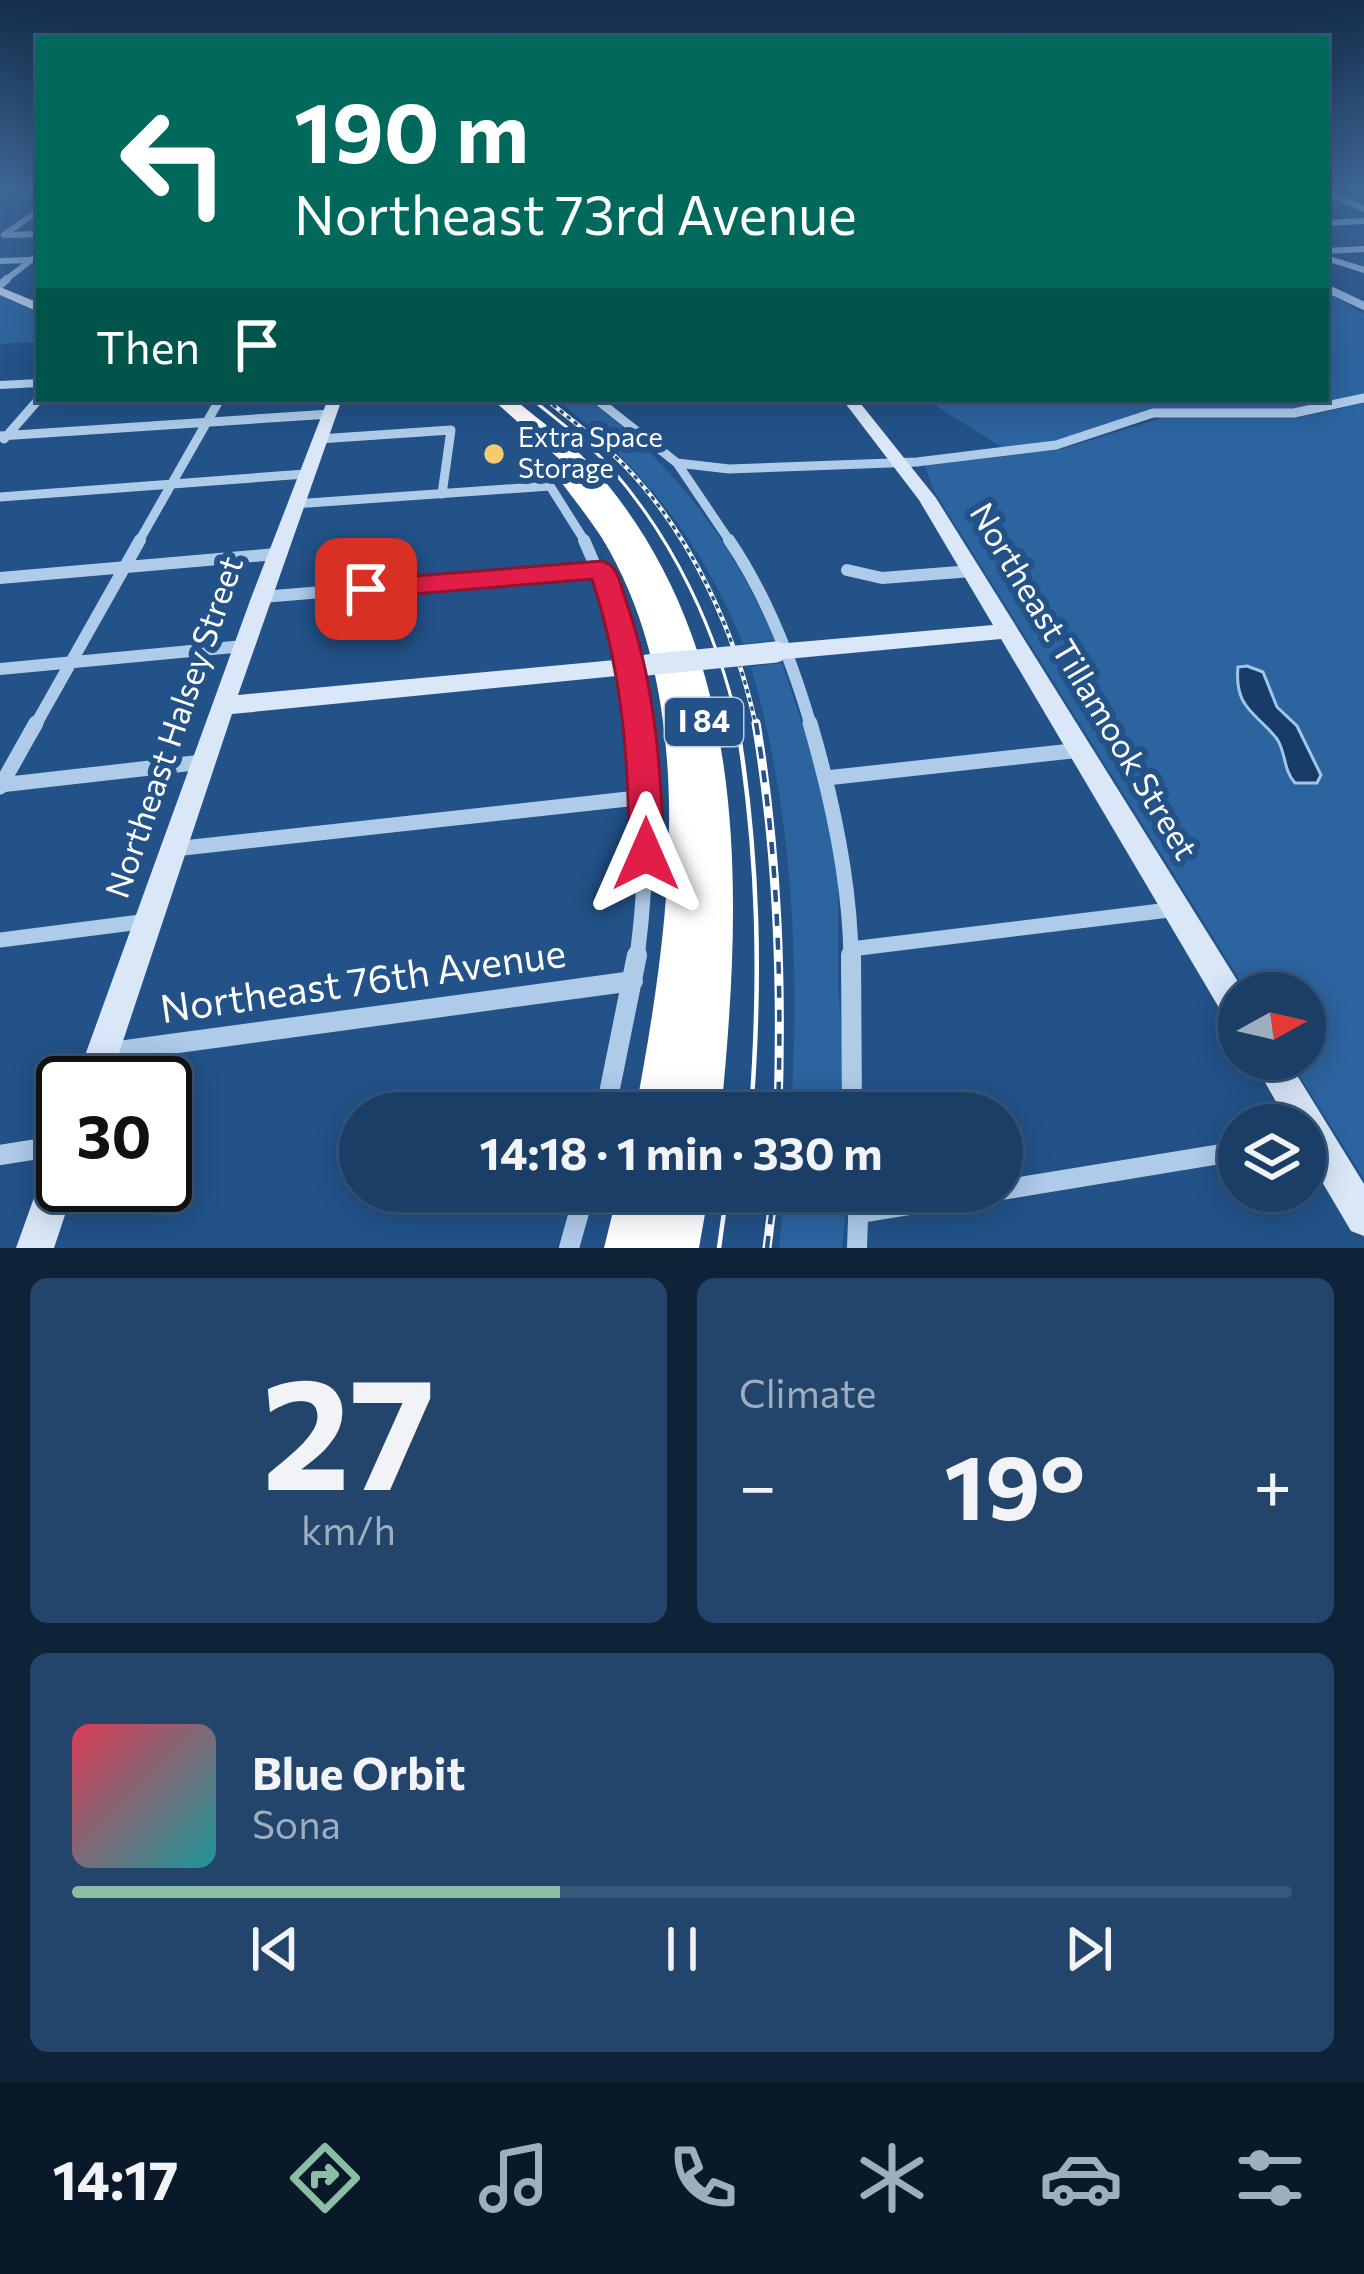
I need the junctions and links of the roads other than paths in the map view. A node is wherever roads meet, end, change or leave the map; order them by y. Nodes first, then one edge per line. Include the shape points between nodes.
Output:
1 (1364, 249) edge
2 (1329, 255) edge
3 (1329, 256) edge
4 (35, 257) edge
5 (0, 261) edge
6 (1364, 270) edge
7 (0, 288) edge
8 (1329, 290) edge
9 (36, 306) edge
10 (1364, 308) edge
11 (36, 383) edge
12 (0, 385) edge
13 (1364, 398) edge
14 (36, 402) edge
15 (218, 402) edge
16 (482, 402) edge
17 (506, 402) edge
18 (602, 402) edge
19 (852, 402) edge
20 (331, 404) edge
21 (206, 422) junction
22 (2, 438) edge
23 (319, 439) junction
24 (900, 460) junction
25 (677, 463) junction
26 (304, 474) junction
27 (170, 484) junction
28 (442, 494) junction
29 (0, 497) edge
30 (294, 504) junction
31 (276, 554) junction
32 (120, 568) junction
33 (602, 569) junction
34 (848, 570) dead end
35 (972, 571) junction
36 (0, 578) edge
37 (260, 598) junction
38 (1008, 631) junction
39 (244, 646) junction
40 (782, 652) junction
41 (68, 662) junction
42 (640, 666) junction
43 (0, 668) edge
44 (223, 706) junction
45 (1081, 750) junction
46 (203, 762) junction
47 (826, 778) junction
48 (0, 786) edge
49 (646, 797) junction
50 (173, 849) junction
51 (1177, 909) junction
52 (148, 921) junction
53 (0, 940) edge
54 (851, 949) junction
55 (1218, 977) edge
56 (633, 981) junction
57 (101, 1056) edge
58 (171, 1056) edge
59 (609, 1092) edge
60 (660, 1092) edge
61 (702, 1092) edge
62 (852, 1092) edge
63 (36, 1149) edge
64 (1218, 1154) edge
65 (0, 1155) edge
66 (1326, 1163) edge
67 (1023, 1186) edge
68 (47, 1212) edge
69 (579, 1212) edge
70 (636, 1212) edge
71 (682, 1212) edge
72 (859, 1212) edge
73 (1364, 1218) edge
74 (34, 1248) edge
75 (569, 1248) edge
76 (628, 1248) edge
77 (675, 1248) edge
78 (857, 1248) edge

1 - 2 street
3 - 6 street
4 - 5 street
4 - 7 street
7 - 9 street
8 - 10 street
11 - 12 street
13 - 24 street via 1294,413 1153,413 1048,447
14 - 22 street
15 - 21 street
16 - 60 highway, I 84 via 587,498 628,564 660,649 680,759 684,854
17 - 61 highway, I 84 via 574,457 622,513 662,585 695,679 710,757 717,872
18 - 25 street
19 - 24 street, Northeast Tillamook Street
20 - 21 street
20 - 23 street, Northeast Halsey Street
21 - 22 street
21 - 27 street
23 - 26 street, Northeast Halsey Street
23 - 28 street via 451,430
24 - 25 street via 729,470
24 - 35 street, Northeast Tillamook Street
25 - 40 street via 746,566
26 - 27 street
26 - 30 street, Northeast Halsey Street
27 - 29 street
27 - 32 street
28 - 30 street
28 - 33 street via 550,486
30 - 31 street, Northeast Halsey Street
31 - 32 street
31 - 37 street, Northeast Halsey Street
32 - 36 street
32 - 41 street
33 - 37 street
33 - 42 street
34 - 35 street via 882,578
35 - 38 street, Northeast Tillamook Street
37 - 39 street, Northeast Halsey Street
38 - 40 street
38 - 45 street, Northeast Tillamook Street
39 - 41 street
39 - 44 street, Northeast Halsey Street
40 - 42 street, bridge
40 - 47 street
41 - 43 street
41 - 48 street
42 - 44 street
42 - 49 street
44 - 46 street, Northeast Halsey Street
45 - 47 street
45 - 51 street, Northeast Tillamook Street
46 - 48 street
46 - 50 street, Northeast Halsey Street
47 - 54 street
49 - 50 street
49 - 56 street
50 - 52 street, Northeast Halsey Street
51 - 54 street
51 - 55 street, Northeast Tillamook Street
52 - 53 street
52 - 57 street, Northeast Halsey Street
54 - 62 street
56 - 58 street, Northeast 76th Avenue
56 - 59 street
63 - 65 street
64 - 67 street
66 - 73 street
68 - 74 street
69 - 75 street
70 - 76 highway
71 - 77 highway
72 - 78 street

